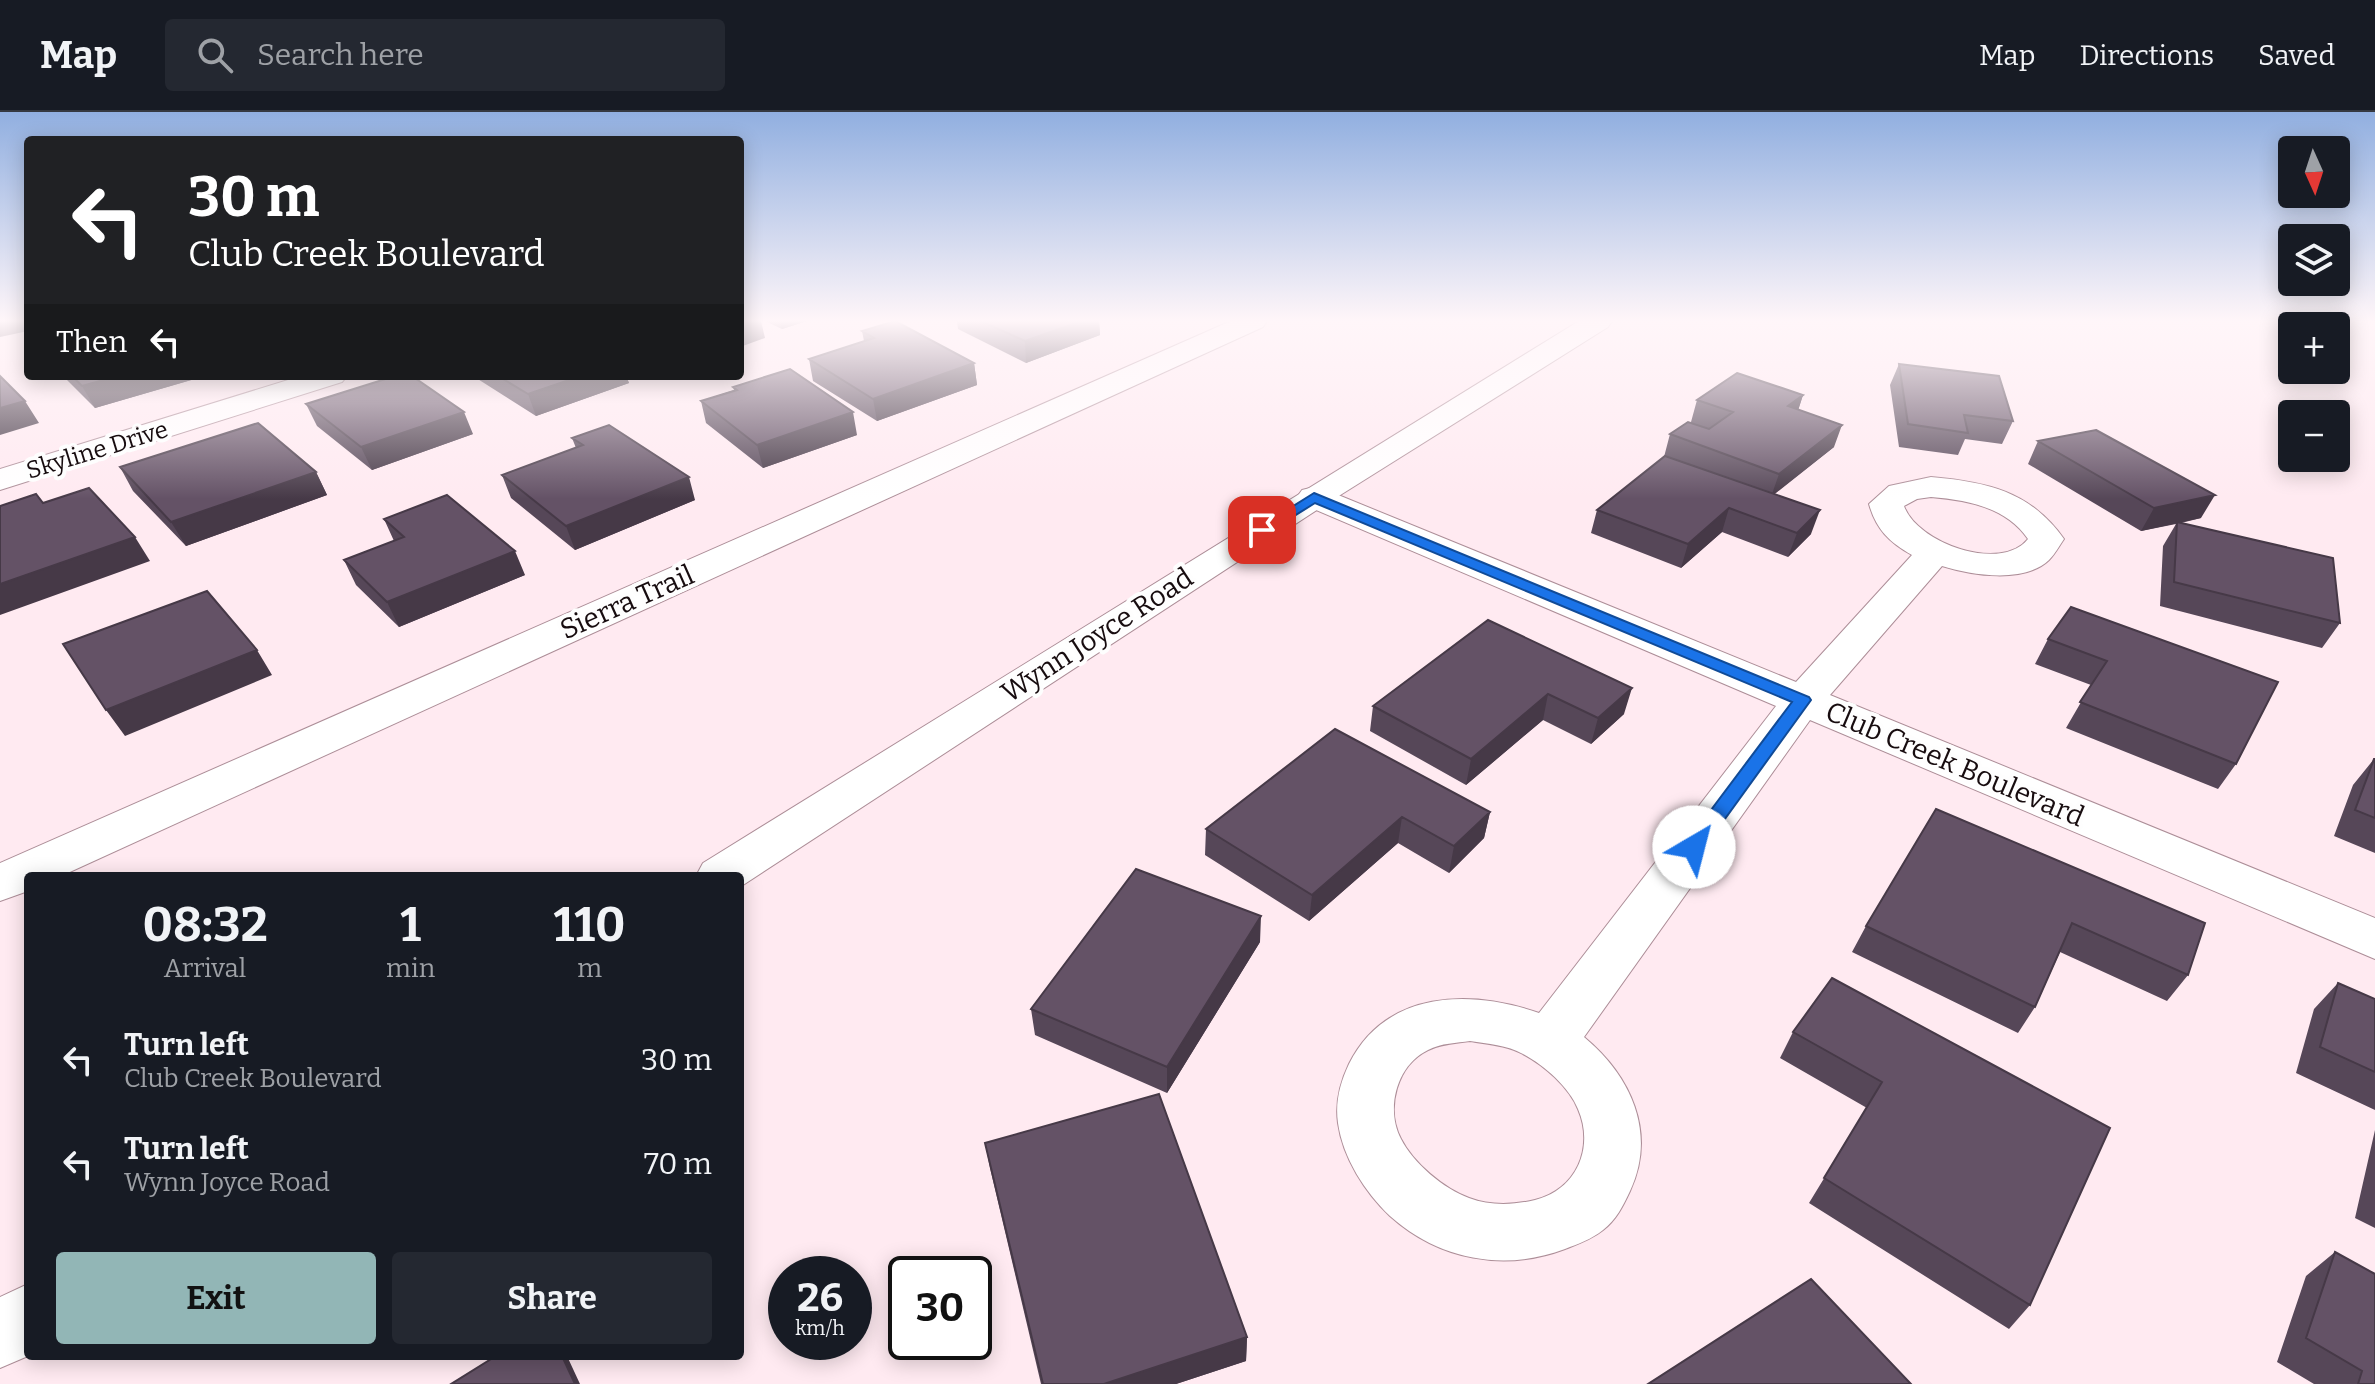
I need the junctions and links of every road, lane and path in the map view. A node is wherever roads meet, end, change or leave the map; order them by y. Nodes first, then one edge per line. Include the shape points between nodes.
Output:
1 (318, 380) edge
2 (1121, 380) edge
3 (1502, 380) edge
4 (0, 480) edge
5 (1314, 497) junction
6 (1935, 552) dead end
7 (1803, 700) junction
8 (24, 872) edge
9 (25, 872) edge
10 (726, 872) edge
11 (0, 883) edge
12 (2375, 939) edge
13 (1549, 1042) dead end
14 (24, 1320) edge
15 (0, 1335) edge

1 - 4 street, Skyline Drive
2 - 9 street, Sierra Trail
3 - 5 street, Wynn Joyce Road
5 - 7 street, Club Creek Boulevard
5 - 10 street, Wynn Joyce Road
6 - 7 street
7 - 12 street, Club Creek Boulevard
7 - 13 street
8 - 11 street, Sierra Trail
14 - 15 street

